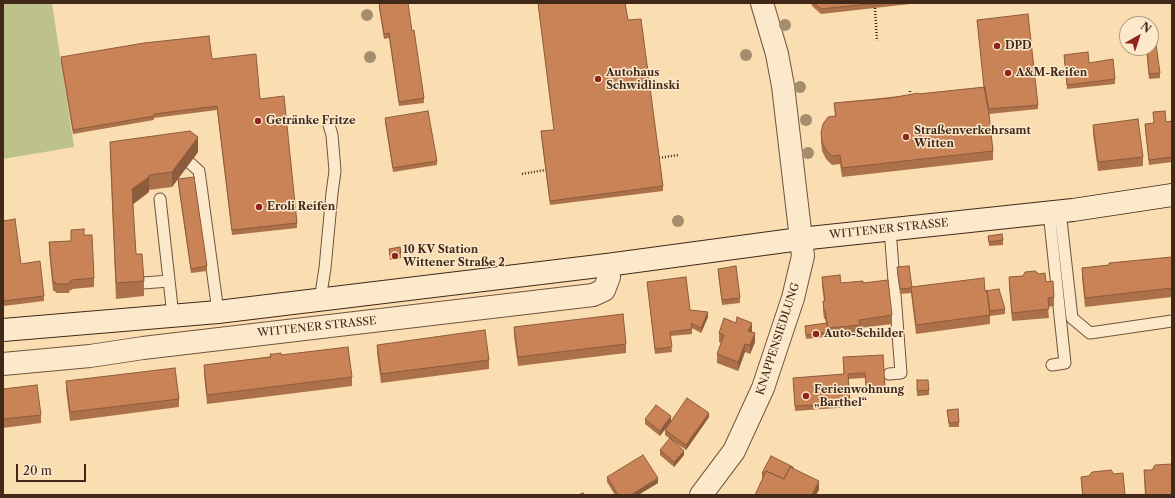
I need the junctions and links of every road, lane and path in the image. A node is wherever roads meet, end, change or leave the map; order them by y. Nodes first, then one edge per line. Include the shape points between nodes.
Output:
1 (762, 3) edge
2 (875, 8) edge
3 (877, 41) dead end
4 (910, 91) dead end
5 (911, 103) edge
6 (329, 124) dead end
7 (678, 155) dead end
8 (659, 158) edge
9 (190, 162) edge
10 (545, 170) edge
11 (522, 174) dead end
12 (1172, 195) edge
13 (160, 199) dead end
14 (1054, 212) junction
15 (890, 229) junction
16 (800, 239) junction
17 (607, 265) junction
18 (169, 281) junction
19 (143, 283) edge
20 (320, 300) junction
21 (218, 312) junction
22 (173, 316) junction
23 (1172, 321) edge
24 (3, 330) edge
25 (3, 364) edge
26 (1052, 365) dead end
27 (889, 374) dead end
28 (702, 495) edge

1 - 16 main road, KNAPPENSIEDLUNG via 784,86
2 - 3 path
4 - 5 path
6 - 20 lane via 335,171
7 - 8 path
9 - 21 lane via 199,171
10 - 11 path
12 - 14 main road, WITTENER STRASSE
13 - 18 lane
14 - 15 main road, WITTENER STRASSE
14 - 23 lane via 1072,318 1090,333
14 - 26 lane via 1065,363
15 - 16 main road, WITTENER STRASSE
15 - 27 lane via 901,372
16 - 17 main road, WITTENER STRASSE
16 - 28 main road, KNAPPENSIEDLUNG via 803,256 793,298 763,388 734,452
17 - 20 main road, WITTENER STRASSE
17 - 25 main road, WITTENER STRASSE via 609,277 604,290 593,295 195,341 90,356
18 - 19 lane
18 - 22 lane
20 - 21 main road, WITTENER STRASSE
21 - 22 main road, WITTENER STRASSE
22 - 24 main road, WITTENER STRASSE

